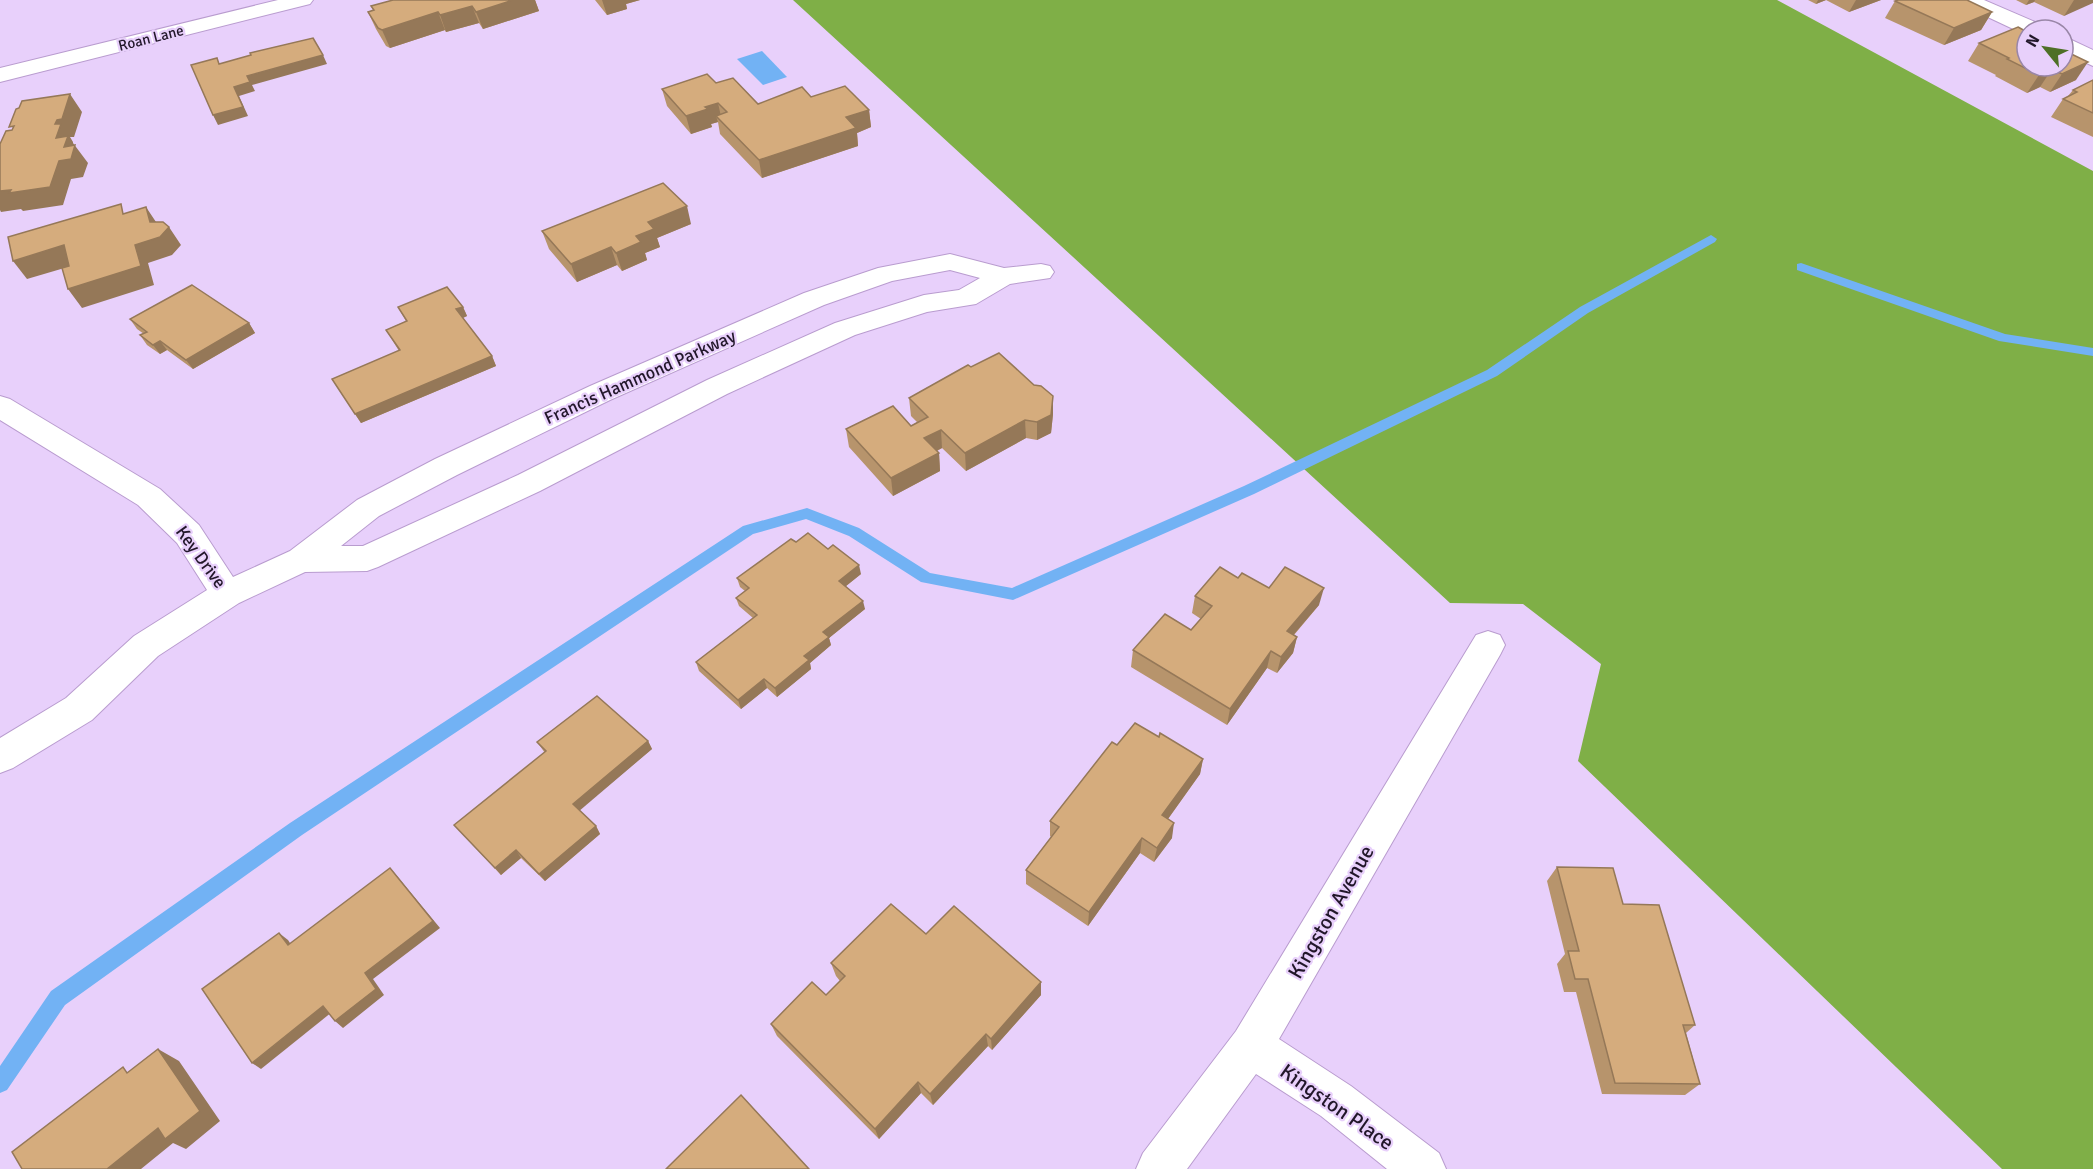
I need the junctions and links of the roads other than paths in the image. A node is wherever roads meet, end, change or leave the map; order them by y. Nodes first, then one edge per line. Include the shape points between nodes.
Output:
1 (303, 0) edge
2 (1967, 0) edge
3 (2015, 21) edge
4 (2093, 35) edge
5 (2075, 41) edge
6 (2075, 50) edge
7 (2093, 59) edge
8 (0, 75) edge
9 (1041, 272) dead end
10 (1004, 276) junction
11 (0, 406) edge
12 (301, 560) junction
13 (228, 594) junction
14 (1488, 645) dead end
15 (0, 757) edge
16 (1251, 1046) junction
17 (1159, 1169) edge
18 (1423, 1169) edge

1 - 8 street, Roan Lane
2 - 3 street
4 - 5 street
6 - 7 street
9 - 10 street, Francis Hammond Parkway
10 - 12 street, Francis Hammond Parkway via 966,298 924,304 845,329 717,387 529,483 368,558
10 - 12 street, Francis Hammond Parkway via 950,262 887,274 814,299 600,393 446,467 368,508
11 - 13 street, Key Drive via 148,497 188,534
12 - 13 street, Francis Hammond Parkway
13 - 15 street, Key Drive via 146,646 78,709
14 - 16 street, Kingston Avenue
16 - 17 street, Kingston Avenue
16 - 18 street, Kingston Place via 1336,1101

